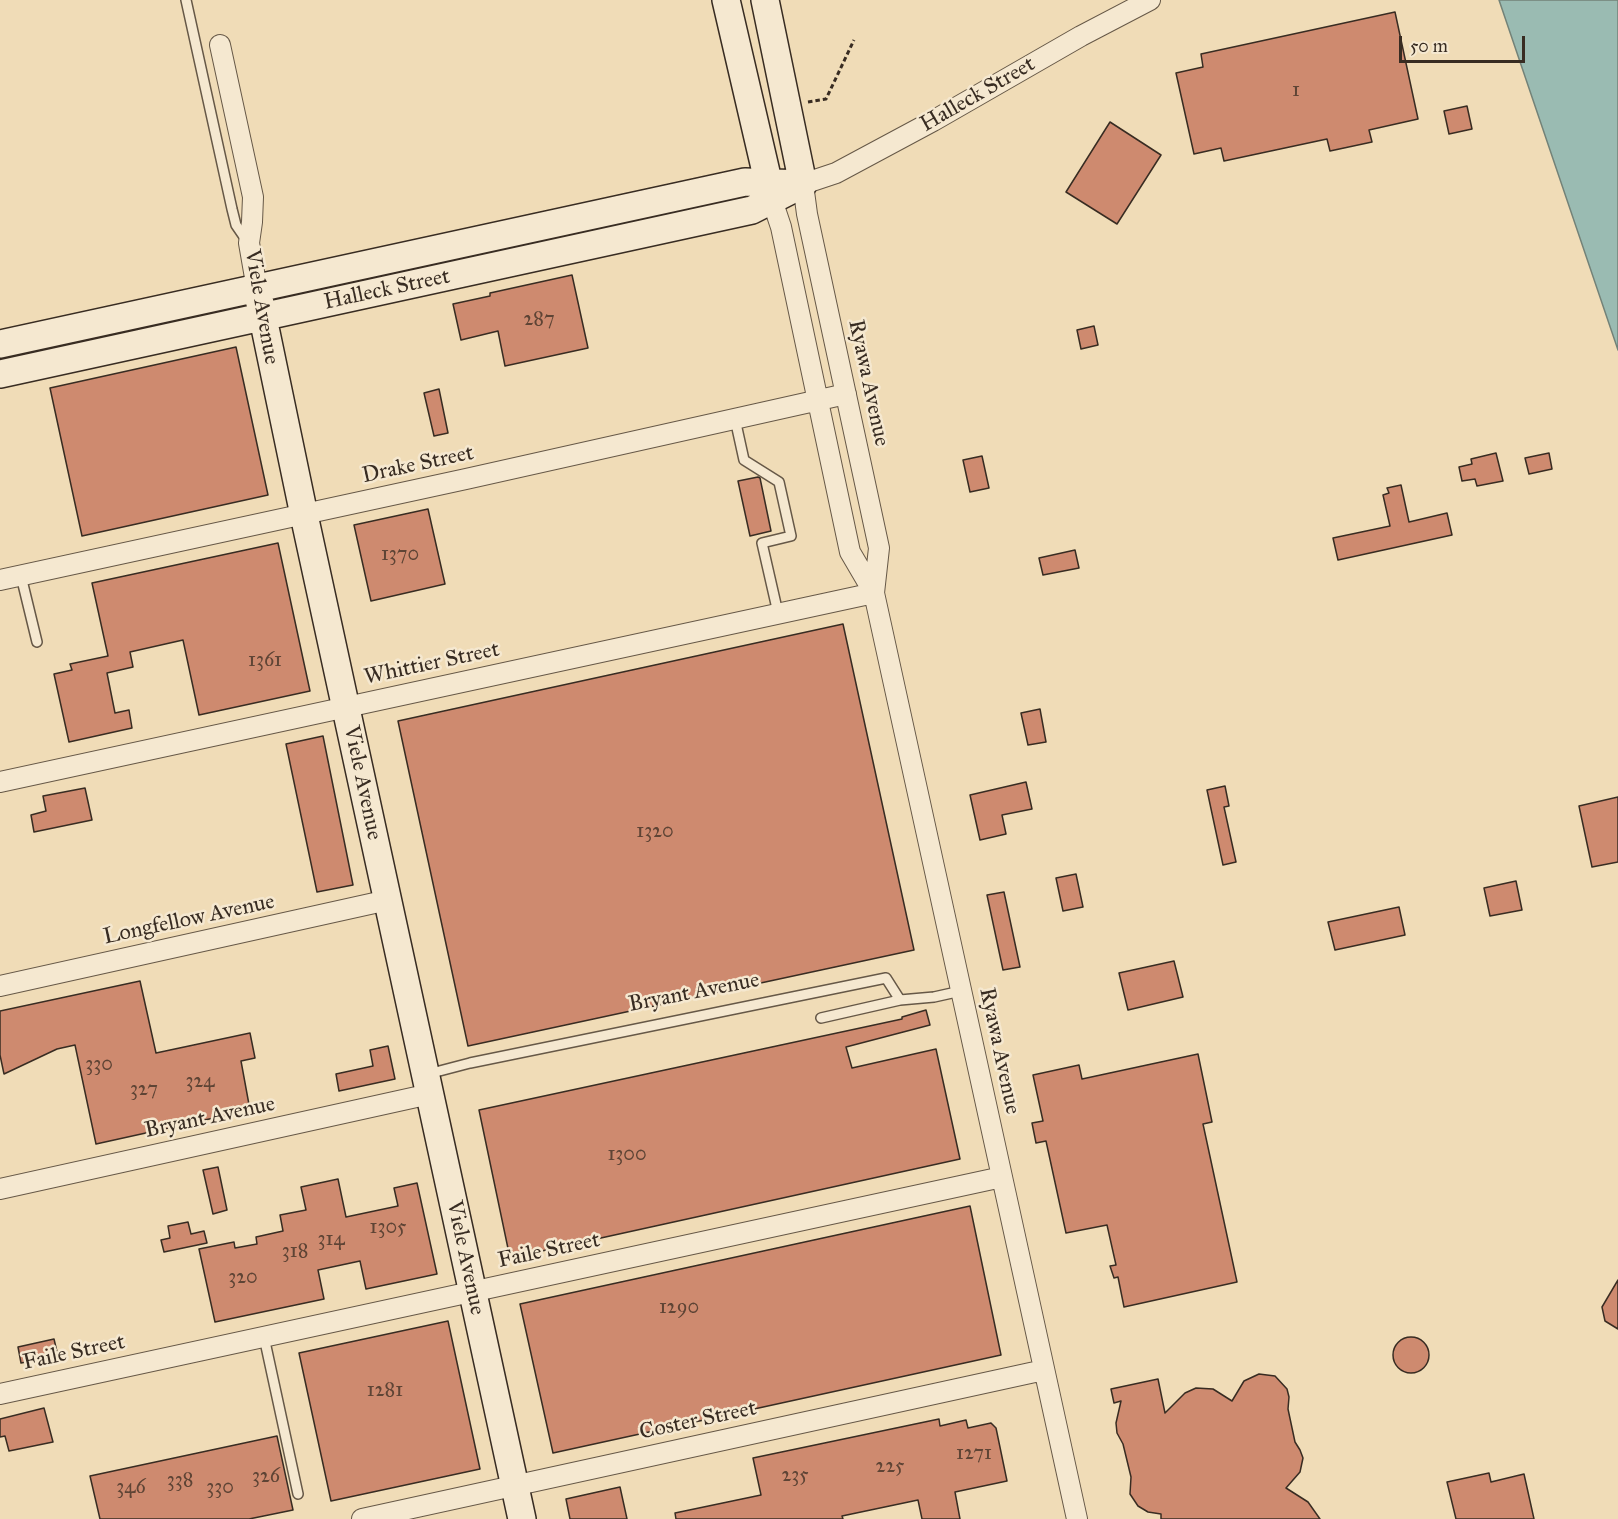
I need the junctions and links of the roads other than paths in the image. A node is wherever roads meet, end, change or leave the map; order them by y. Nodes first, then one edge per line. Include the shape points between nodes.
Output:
1 (186, 0) edge
2 (726, 0) edge
3 (765, 0) edge
4 (1150, 0) edge
5 (220, 45) dead end
6 (803, 184) junction
7 (770, 191) junction
8 (249, 243) junction
9 (257, 289) junction
10 (262, 317) junction
11 (0, 344) edge
12 (0, 374) edge
13 (846, 394) junction
14 (818, 400) junction
15 (735, 419) junction
16 (304, 515) junction
17 (21, 576) junction
18 (0, 580) edge
19 (874, 593) junction
20 (778, 613) junction
21 (37, 642) dead end
22 (346, 707) junction
23 (0, 782) edge
24 (388, 900) junction
25 (0, 986) edge
26 (961, 991) junction
27 (900, 1000) junction
28 (821, 1018) dead end
29 (428, 1085) junction
30 (1002, 1177) junction
31 (0, 1189) edge
32 (472, 1292) junction
33 (264, 1337) junction
34 (1044, 1370) junction
35 (0, 1394) edge
36 (514, 1486) junction
37 (298, 1494) dead end
38 (362, 1519) edge
39 (522, 1519) edge
40 (1077, 1519) edge

1 - 8 lane via 231,209 236,225
2 - 7 main road
3 - 6 main road
4 - 6 street, Halleck Street via 836,173
5 - 8 street, Viele Avenue via 252,197
6 - 7 main road
6 - 13 street, Ryawa Avenue
7 - 9 main road, Halleck Street via 746,182
7 - 10 main road, Halleck Street via 752,210
7 - 14 street, Ryawa Avenue
8 - 9 street, Viele Avenue
9 - 10 main road, Viele Avenue
9 - 11 main road, Halleck Street
10 - 12 main road, Halleck Street
10 - 16 main road, Viele Avenue
13 - 14 street, Drake Street
13 - 19 street, Ryawa Avenue via 879,548
14 - 15 street, Drake Street
14 - 19 street, Ryawa Avenue via 850,552
15 - 16 street, Drake Street
15 - 20 lane via 744,460 779,482 791,536 762,543
16 - 17 street, Drake Street
16 - 22 main road, Viele Avenue
17 - 18 street, Drake Street
17 - 21 lane
19 - 20 street, Whittier Street
19 - 26 street, Ryawa Avenue
20 - 22 street, Whittier Street
22 - 23 street, Whittier Street
22 - 24 main road, Viele Avenue
24 - 25 street, Longfellow Avenue
24 - 29 main road, Viele Avenue
26 - 27 lane
26 - 30 street, Ryawa Avenue
27 - 28 lane
27 - 29 lane, Bryant Avenue via 886,978 470,1063
29 - 31 street, Bryant Avenue
29 - 32 main road, Viele Avenue
30 - 32 street, Faile Street
30 - 34 street, Ryawa Avenue
32 - 33 street, Faile Street
32 - 36 main road, Viele Avenue
33 - 35 street, Faile Street
33 - 37 lane
34 - 36 street, Coster Street
34 - 40 street, Ryawa Avenue
36 - 38 street, Coster Street
36 - 39 main road, Viele Avenue

